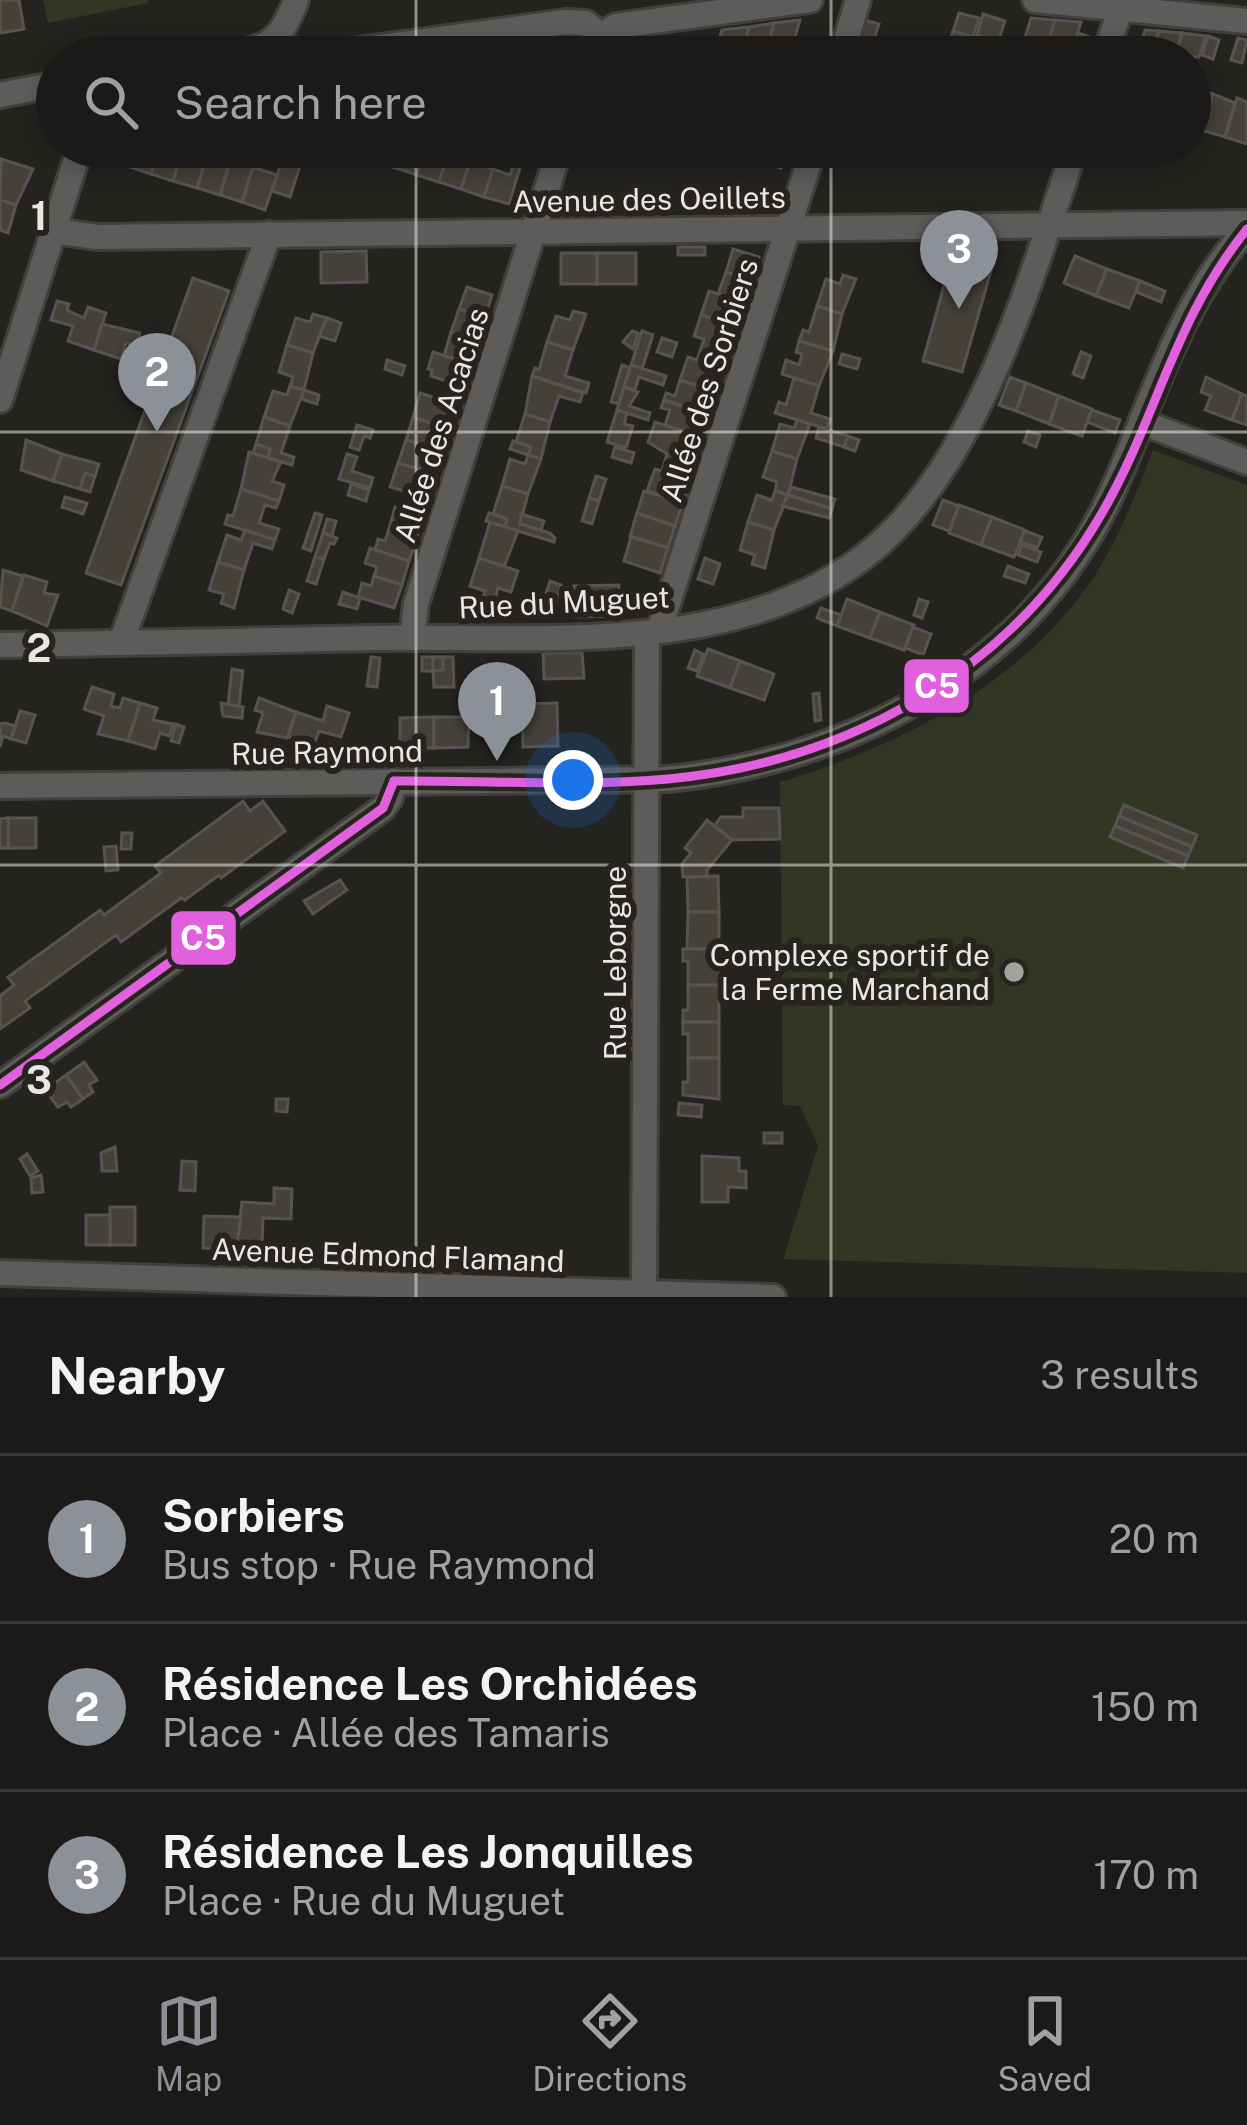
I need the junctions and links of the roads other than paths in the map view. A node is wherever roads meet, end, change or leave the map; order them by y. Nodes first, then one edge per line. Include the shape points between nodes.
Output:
1 (296, 0) edge
2 (809, 0) edge
3 (858, 0) edge
4 (1035, 0) edge
5 (1121, 7) junction
6 (1247, 21) edge
7 (278, 36) edge
8 (466, 36) edge
9 (591, 36) edge
10 (607, 36) edge
11 (847, 36) edge
12 (1112, 36) edge
13 (36, 88) edge
14 (0, 95) edge
15 (74, 168) edge
16 (554, 168) edge
17 (808, 168) edge
18 (1068, 168) edge
19 (1049, 225) junction
20 (791, 226) junction
21 (1247, 226) edge
22 (54, 231) junction
23 (534, 231) junction
24 (269, 234) junction
25 (0, 400) edge
26 (1141, 422) junction
27 (1247, 462) edge
28 (653, 632) junction
29 (412, 638) junction
30 (121, 643) junction
31 (0, 645) edge
32 (646, 780) junction
33 (394, 781) junction
34 (0, 787) edge
35 (0, 1084) edge
36 (0, 1273) edge
37 (644, 1295) edge
38 (773, 1297) edge

1 - 7 street
2 - 10 street via 621,25
3 - 11 street
4 - 5 street
5 - 6 street
5 - 12 street
8 - 9 street via 566,22 586,23
13 - 14 street
15 - 22 street
16 - 23 street, Allée des Acacias
17 - 20 street, Allée des Sorbiers
18 - 19 street, Rue du Muguet
19 - 20 street, Avenue des Oeillets
19 - 21 street, Avenue des Oeillets
19 - 28 street, Rue du Muguet via 965,428 898,526 844,571 792,598
20 - 23 street, Avenue des Oeillets
20 - 28 street, Allée des Sorbiers
21 - 26 street, Rue Raymond via 1190,314
22 - 24 street, Avenue des Oeillets
22 - 25 street
23 - 24 street, Avenue des Oeillets
23 - 29 street, Allée des Acacias
24 - 30 street
26 - 27 street
26 - 32 street, Rue Raymond via 1106,505 1065,573 1023,623 962,674 838,740 735,769
28 - 29 street, Rue du Muguet
28 - 32 street, Rue Leborgne
29 - 30 street, Rue du Muguet
30 - 31 street, Rue du Muguet
32 - 33 street, Rue Raymond
32 - 37 street, Rue Leborgne
33 - 34 street, Rue Raymond
33 - 35 street via 382,808
36 - 37 street, Avenue Edmond Flamand
37 - 38 street, Avenue Edmond Flamand

